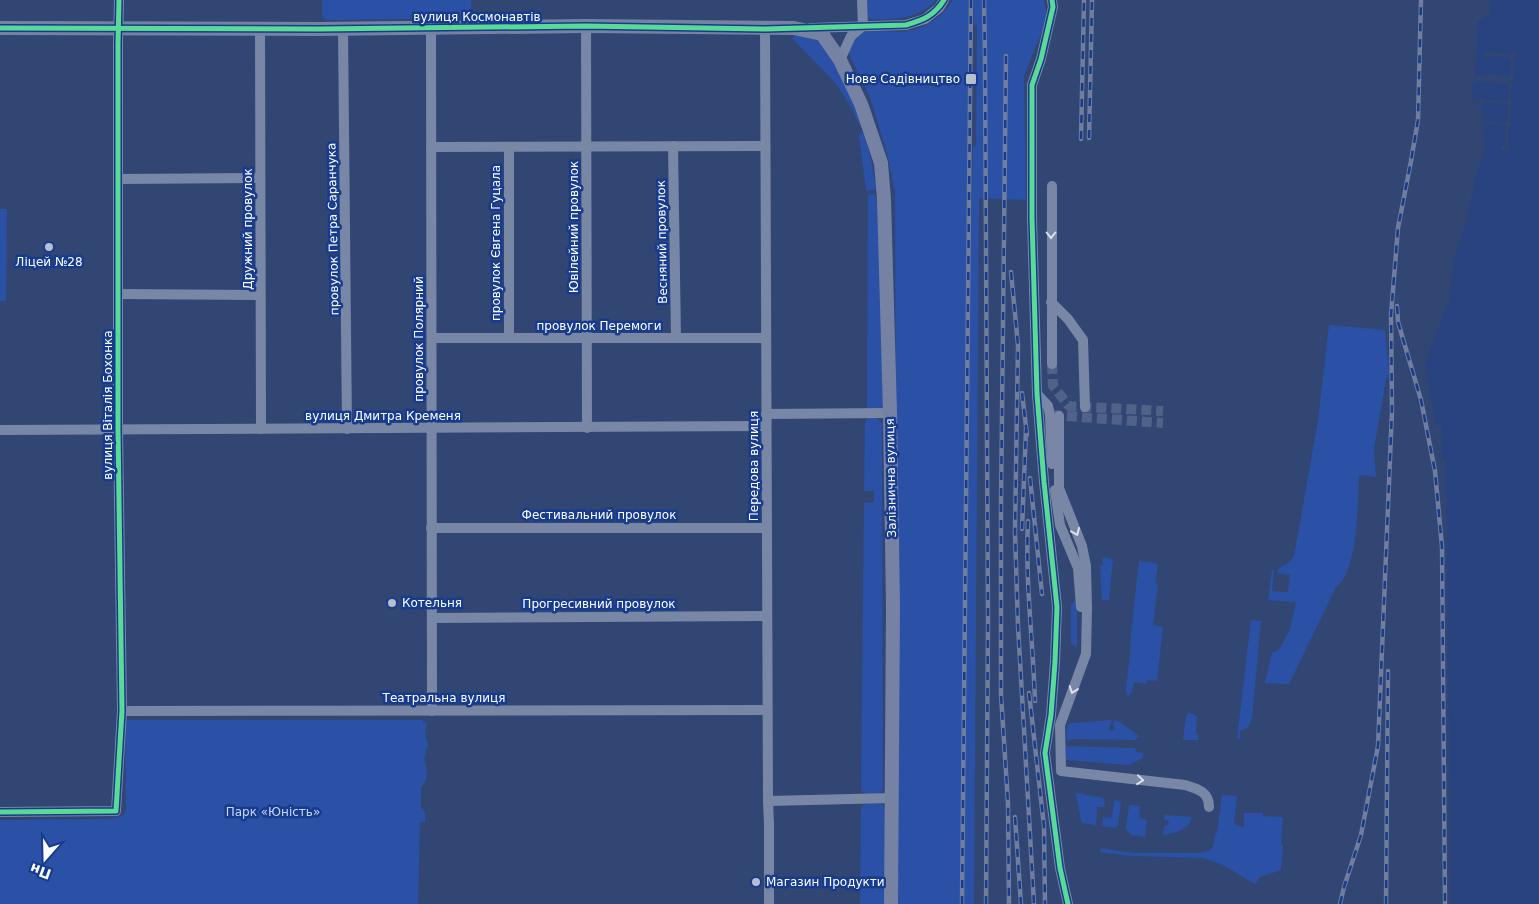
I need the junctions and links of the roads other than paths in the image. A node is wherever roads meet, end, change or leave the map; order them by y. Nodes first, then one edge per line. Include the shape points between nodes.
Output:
1 (119, 0) edge
2 (862, 0) edge
3 (944, 0) edge
4 (1052, 0) edge
5 (586, 26) junction
6 (862, 26) junction
7 (431, 27) junction
8 (0, 28) edge
9 (794, 28) junction
10 (118, 29) junction
11 (260, 29) junction
12 (344, 29) junction
13 (765, 29) junction
14 (840, 60) junction
15 (586, 146) junction
16 (673, 146) junction
17 (764, 146) junction
18 (431, 147) junction
19 (508, 147) junction
20 (260, 178) junction
21 (118, 179) junction
22 (1052, 186) dead end
23 (118, 294) junction
24 (260, 295) junction
25 (1051, 302) junction
26 (432, 338) junction
27 (509, 338) junction
28 (586, 338) junction
29 (676, 338) junction
30 (766, 338) junction
31 (1052, 364) tunnel mouth
32 (1037, 394) junction
33 (1085, 407) dead end
34 (766, 414) junction
35 (890, 414) junction
36 (1059, 416) dead end
37 (766, 426) junction
38 (587, 428) junction
39 (260, 429) junction
40 (347, 429) junction
41 (431, 429) junction
42 (0, 430) edge
43 (118, 430) junction
44 (431, 528) junction
45 (766, 528) junction
46 (1081, 608) dead end
47 (766, 616) junction
48 (432, 618) junction
49 (767, 710) junction
50 (432, 711) junction
51 (122, 712) junction
52 (892, 798) junction
53 (768, 801) junction
54 (1209, 806) dead end
55 (0, 812) edge
56 (769, 904) edge
57 (891, 904) edge
58 (1068, 904) edge

1 - 10 street, вулиця Віталія Бохонка
2 - 6 street
3 - 6 street, вулиця Космонавтів via 926,19 906,25
4 - 32 street via 1041,59 1032,85
5 - 7 street, вулиця Космонавтів
5 - 13 street, вулиця Космонавтів
5 - 15 street, Ювілейний провулок
6 - 9 street, вулиця Космонавтів
6 - 14 street via 851,36
7 - 12 street, вулиця Космонавтів
7 - 18 street, провулок Полярний
8 - 10 street, вулиця Космонавтів
9 - 13 street, вулиця Космонавтів
9 - 14 street, Залізнична вулиця via 822,34
10 - 11 street, вулиця Космонавтів
10 - 21 street, вулиця Віталія Бохонка
11 - 12 street, вулиця Космонавтів
11 - 20 street, Дружний провулок
12 - 40 street, провулок Петра Саранчука
13 - 17 street, Передова вулиця
14 - 35 street, Залізнична вулиця via 861,104 881,163
15 - 16 street
15 - 19 street
15 - 28 street, Ювілейний провулок
16 - 17 street
16 - 29 street, Весняний провулок
17 - 30 street, Передова вулиця
18 - 19 street
18 - 26 street, провулок Полярний
19 - 27 street, провулок Євгена Гуцала
20 - 21 street
20 - 24 street, Дружний провулок
21 - 23 street, вулиця Віталія Бохонка
22 -> 25 street
23 - 24 street
23 - 43 street, вулиця Віталія Бохонка
24 - 39 street, Дружний провулок
25 - 31 street
25 - 33 street via 1068,318 1083,340
26 - 27 street, провулок Перемоги
26 - 41 street, провулок Полярний
27 - 28 street, провулок Перемоги
28 - 29 street, провулок Перемоги
28 - 38 street, Ювілейний провулок
29 - 30 street, провулок Перемоги
30 - 34 street, Передова вулиця
32 - 46 street via 1048,406 1050,415 1060,525 1078,568
32 - 58 street via 1057,607 1051,715 1045,754
34 - 35 street
34 - 37 street, Передова вулиця
35 - 52 street, Залізнична вулиця
36 -> 54 street via 1059,488 1082,546 1087,608 1086,654 1060,725 1061,771 1185,785 1206,794
37 - 38 street, вулиця Дмитра Кременя
37 - 45 street, Передова вулиця
38 - 41 street, вулиця Дмитра Кременя
39 - 40 street, вулиця Дмитра Кременя
39 - 43 street, вулиця Дмитра Кременя
40 - 41 street, вулиця Дмитра Кременя
41 - 44 street, провулок Полярний
42 - 43 street, вулиця Дмитра Кременя
43 - 51 street, вулиця Віталія Бохонка
44 - 45 street, Фестивальний провулок
44 - 48 street, провулок Полярний
45 - 47 street, Передова вулиця
47 - 48 street, Прогресивний провулок
47 - 49 street, Передова вулиця
48 - 50 street, провулок Полярний
49 - 50 street, Театральна вулиця
49 - 53 street, Передова вулиця
50 - 51 street, Театральна вулиця
51 - 55 street, вулиця Віталія Бохонка via 116,811
52 - 53 street
52 - 57 street, Залізнична вулиця
53 - 56 street, Передова вулиця

